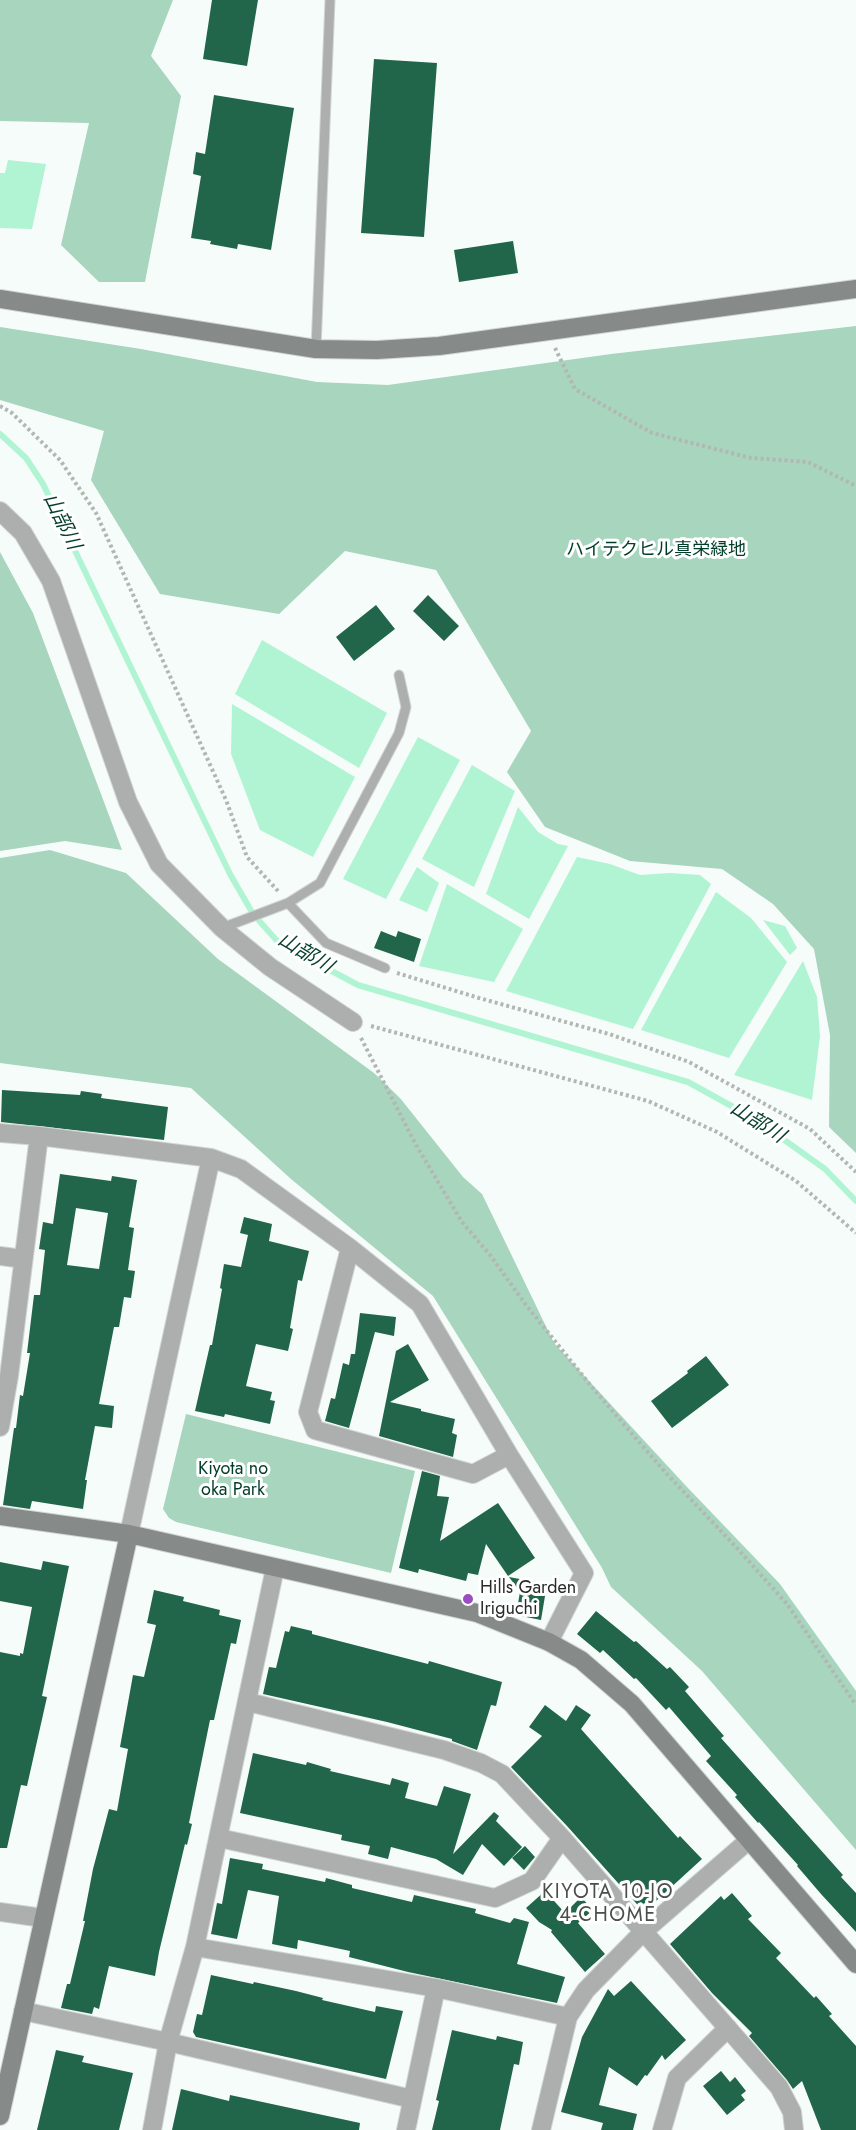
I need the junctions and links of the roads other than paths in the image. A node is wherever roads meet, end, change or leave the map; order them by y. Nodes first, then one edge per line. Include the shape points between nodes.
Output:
1 (330, 0) edge
2 (856, 289) edge
3 (0, 299) edge
4 (316, 349) junction
5 (0, 511) edge
6 (399, 675) dead end
7 (284, 905) junction
8 (229, 926) junction
9 (385, 968) road end
10 (353, 1022) road end
11 (0, 1133) edge
12 (39, 1136) junction
13 (211, 1158) junction
14 (350, 1248) junction
15 (0, 1256) edge
16 (23, 1259) junction
17 (4, 1375) edge
18 (0, 1427) edge
19 (509, 1455) junction
20 (0, 1516) edge
21 (129, 1534) junction
22 (275, 1568) junction
23 (549, 1642) junction
24 (248, 1702) junction
25 (219, 1838) junction
26 (562, 1838) junction
27 (749, 1840) junction
28 (0, 1912) edge
29 (43, 1918) junction
30 (643, 1932) junction
31 (195, 1947) junction
32 (856, 1964) edge
33 (436, 1988) junction
34 (23, 2011) junction
35 (568, 2017) junction
36 (728, 2028) junction
37 (168, 2042) junction
38 (412, 2099) junction
39 (0, 2116) edge
40 (152, 2130) edge
41 (406, 2130) edge
42 (540, 2130) edge
43 (662, 2130) edge
44 (794, 2130) edge

1 - 4 lane
2 - 4 street via 439,346
3 - 4 street
5 - 8 street via 23,533 51,581 128,802 159,864
6 - 7 lane via 406,707 399,734 320,884
7 - 8 lane
7 - 9 lane via 326,943
8 - 10 street via 270,967
11 - 12 street
12 - 13 street
12 - 16 street
13 - 14 street via 241,1169
13 - 21 street
14 - 19 street via 420,1304
14 - 19 street via 308,1412 315,1430 473,1474
15 - 16 street
16 - 17 street
17 - 18 street
19 - 23 street via 584,1573
20 - 21 street
21 - 22 street
21 - 29 street
22 - 23 street via 477,1613
22 - 24 street
23 - 27 street via 581,1660 632,1704
24 - 25 street
24 - 26 street via 444,1750 481,1763 502,1774
25 - 26 street via 495,1898 532,1881
25 - 31 street
26 - 30 street
27 - 30 street
27 - 32 street
28 - 29 street
29 - 34 street
30 - 35 street via 586,1990
30 - 36 street
31 - 33 street
31 - 37 street
33 - 35 street
33 - 38 street
34 - 37 street
34 - 39 street
35 - 42 street
36 - 43 street via 677,2078
36 - 44 street via 779,2087 792,2112
37 - 38 street
37 - 40 street
38 - 41 street

